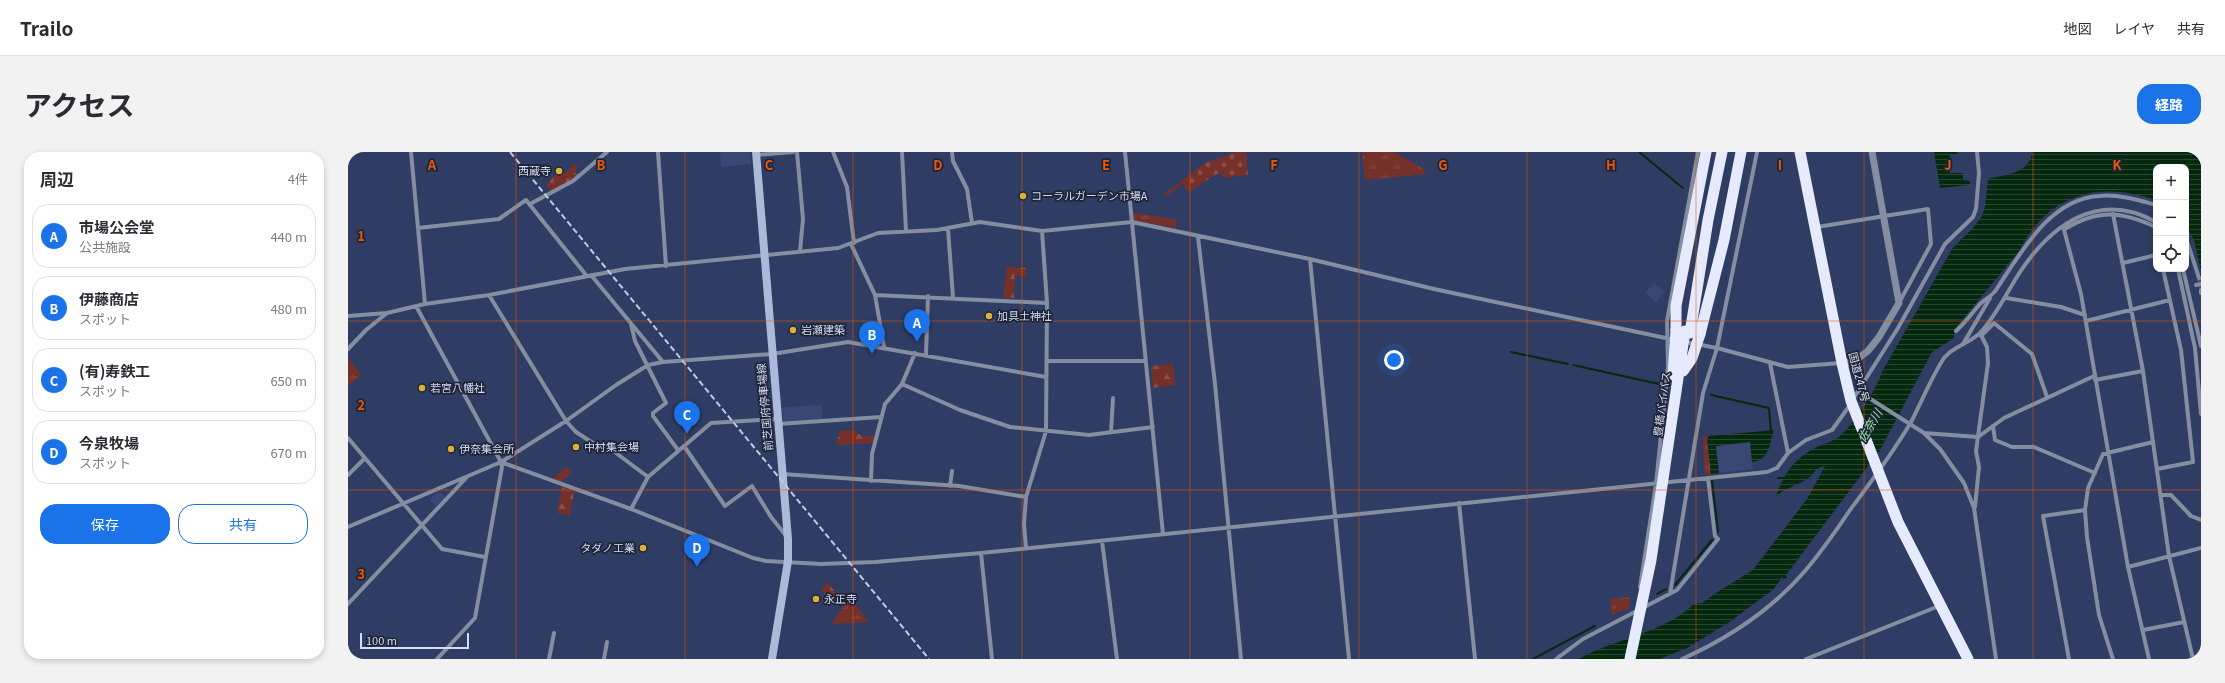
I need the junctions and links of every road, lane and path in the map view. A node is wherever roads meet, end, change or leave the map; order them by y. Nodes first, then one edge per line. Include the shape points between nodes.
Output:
1 (411, 152) edge
2 (607, 152) edge
3 (658, 152) edge
4 (793, 152) edge
5 (797, 152) edge
6 (833, 152) edge
7 (902, 152) edge
8 (952, 152) edge
9 (1125, 152) edge
10 (1698, 152) edge
11 (1706, 152) edge
12 (1741, 152) edge
13 (1757, 152) edge
14 (1800, 152) edge
15 (1872, 152) edge
16 (1977, 152) edge
17 (756, 154) edge
18 (1718, 156) edge
19 (530, 204) junction
20 (2153, 204) edge
21 (2113, 214) junction
22 (1883, 215) junction
23 (2153, 221) edge
24 (1132, 222) junction
25 (972, 223) junction
26 (2153, 226) edge
27 (418, 228) junction
28 (1814, 228) junction
29 (2064, 228) junction
30 (948, 229) junction
31 (906, 231) junction
32 (1042, 231) junction
33 (1198, 237) junction
34 (853, 244) junction
35 (2189, 247) edge
36 (800, 251) junction
37 (763, 255) junction
38 (2153, 256) edge
39 (1310, 259) junction
40 (2123, 263) junction
41 (666, 266) junction
42 (2164, 272) edge
43 (2179, 272) edge
44 (2184, 272) edge
45 (586, 275) junction
46 (591, 275) junction
47 (2199, 278) dead end
48 (2199, 284) edge
49 (2188, 286) junction
50 (489, 295) junction
51 (875, 295) junction
52 (928, 296) junction
53 (1991, 296) junction
54 (953, 297) junction
55 (2006, 298) junction
56 (2170, 300) junction
57 (1047, 303) junction
58 (1898, 303) junction
59 (425, 304) junction
60 (416, 306) junction
61 (2132, 309) junction
62 (387, 313) junction
63 (2084, 315) junction
64 (348, 316) edge
65 (2086, 321) junction
66 (631, 324) junction
67 (1956, 331) dead end
68 (1688, 332) junction
69 (1981, 335) junction
70 (1667, 338) junction
71 (1963, 344) junction
72 (884, 346) junction
73 (2201, 346) edge
74 (1717, 348) junction
75 (348, 349) edge
76 (915, 353) junction
77 (772, 354) junction
78 (926, 355) junction
79 (1048, 361) junction
80 (1146, 361) junction
81 (663, 362) junction
82 (1770, 363) junction
83 (1842, 363) junction
84 (648, 365) junction
85 (2143, 371) junction
86 (1046, 377) junction
87 (2095, 378) junction
88 (902, 384) junction
89 (1860, 392) junction
90 (2047, 397) junction
91 (1113, 398) dead end
92 (1853, 405) junction
93 (2201, 414) edge
94 (881, 417) junction
95 (566, 421) junction
96 (778, 422) junction
97 (1908, 422) junction
98 (1993, 426) junction
99 (1153, 428) junction
100 (1046, 431) junction
101 (1111, 432) junction
102 (1924, 433) junction
103 (1978, 437) junction
104 (348, 438) edge
105 (2153, 442) junction
106 (684, 446) junction
107 (678, 450) junction
108 (1788, 453) junction
109 (2108, 454) junction
110 (365, 458) junction
111 (501, 462) junction
112 (1877, 469) junction
113 (2156, 469) junction
114 (952, 471) dead end
115 (2095, 473) junction
116 (782, 474) junction
117 (348, 475) edge
118 (468, 476) junction
119 (648, 477) junction
120 (1708, 478) junction
121 (871, 480) junction
122 (1690, 480) junction
123 (1656, 484) junction
124 (950, 486) junction
125 (2160, 496) junction
126 (1026, 497) junction
127 (1459, 503) junction
128 (403, 504) junction
129 (1974, 508) junction
130 (631, 509) junction
131 (2085, 510) junction
132 (1335, 516) junction
133 (2201, 520) edge
134 (421, 526) junction
135 (1228, 527) junction
136 (348, 528) edge
137 (1164, 534) junction
138 (788, 539) junction
139 (1102, 541) junction
140 (1026, 548) junction
141 (2201, 548) edge
142 (981, 553) junction
143 (485, 556) junction
144 (2169, 556) junction
145 (788, 561) junction
146 (2128, 567) junction
147 (1670, 594) junction
148 (348, 604) edge
149 (1940, 606) junction
150 (1636, 612) junction
151 (2184, 622) junction
152 (2143, 630) junction
153 (554, 632) dead end
154 (607, 642) dead end
155 (1688, 658) edge
156 (437, 659) edge
157 (549, 659) edge
158 (604, 659) edge
159 (772, 659) edge
160 (992, 659) edge
161 (1116, 659) edge
162 (1241, 659) edge
163 (1349, 659) edge
164 (1475, 659) edge
165 (1556, 659) edge
166 (1630, 659) edge
167 (1636, 659) edge
168 (1682, 659) edge
169 (1806, 659) edge
170 (1968, 659) edge
171 (1996, 659) edge
172 (2069, 659) edge
173 (2113, 659) edge
174 (2149, 659) edge
175 (2193, 659) edge

1 - 27 street
2 - 19 street via 574,180
3 - 41 street
4 - 17 street
5 - 36 street via 803,219
6 - 34 street via 847,187
7 - 31 street
8 - 25 street via 953,161 967,189
9 - 24 street
10 - 70 street via 1667,321
11 - 68 highway via 1678,298
12 - 68 highway via 1724,240
13 - 74 street
14 - 28 highway, 国道247号
15 - 22 street
16 - 89 street via 1979,173 1973,217 1945,244
17 - 37 main road, 前芝国府停車場線
18 - 68 highway, 豊橋バイパス
19 - 27 street via 526,200 499,219
19 - 45 street
20 - 53 street via 2120,197 2099,196 2085,198 2067,206 2029,240
21 - 26 street via 2137,218
21 - 29 street via 2086,218
21 - 40 street
22 - 28 street
22 - 58 street
22 - 58 street via 1928,209 1932,244
23 - 29 street via 2130,211 2106,209 2088,212
24 - 32 street
24 - 33 street
24 - 80 street
25 - 30 street
25 - 32 street
27 - 59 street
28 - 83 highway, 国道247号
29 - 55 street via 2046,239 2020,273
29 - 63 street
30 - 31 street
30 - 54 street
31 - 34 street via 878,233
32 - 57 street
33 - 39 street
33 - 135 street
34 - 36 street via 838,248
34 - 51 street
35 - 47 street
36 - 37 street
37 - 41 street
37 - 77 main road, 前芝国府停車場線
38 - 40 street
39 - 70 street via 1434,289
39 - 132 street
40 - 61 street
41 - 46 street
42 - 56 street
43 - 93 street via 2196,348
44 - 49 street
45 - 46 street
45 - 50 street
46 - 66 street
48 - 49 street
49 - 73 street
50 - 59 street
50 - 95 street
51 - 52 street
51 - 72 street
52 - 54 street
52 - 78 street
53 - 67 street via 1981,303
53 - 71 street
54 - 57 street
55 - 63 street via 2061,307
55 - 69 street
56 - 61 street
56 - 113 street via 2181,350 2192,462
57 - 79 street
58 - 83 street via 1868,351 1853,362
59 - 60 street
60 - 62 street
60 - 111 street
61 - 65 street
61 - 85 street
62 - 64 street
62 - 75 street
63 - 65 street
65 - 87 street
66 - 81 street
66 - 84 street via 635,341
68 - 166 highway, 豊橋バイパス, bridge via 1641,614
68 - 167 highway, 豊橋バイパス via 1655,562
69 - 71 street
69 - 90 street via 1994,323 2032,354
69 - 103 street via 1988,363
70 - 74 street
70 - 123 street via 1668,366
71 - 97 street via 1945,356
72 - 76 street
72 - 77 street via 848,342
74 - 82 street
74 - 122 street via 1703,393
76 - 78 street
76 - 88 street
77 - 81 street
77 - 96 main road, 前芝国府停車場線
78 - 86 street
79 - 80 street
79 - 86 street
80 - 99 street
81 - 84 street
82 - 83 street via 1800,367
82 - 108 street
83 - 92 highway, 国道247号
84 - 95 street
84 - 107 street via 666,403 653,413 653,416
85 - 87 street
85 - 105 street
86 - 100 street
87 - 90 street
87 - 109 street
88 - 94 street via 887,400
88 - 100 street via 960,410 1010,427
89 - 92 street
89 - 97 street
90 - 98 street
91 - 101 street
92 - 108 street via 1832,430 1806,440
92 - 112 highway, 国道247号
94 - 96 street
94 - 121 street via 871,461
95 - 111 street
95 - 119 street via 576,432 599,447 612,450
96 - 106 street via 716,421
96 - 116 main road, 前芝国府停車場線
97 - 102 street
97 - 112 street
98 - 103 street
98 - 115 street via 1994,440 2012,447 2034,447
99 - 101 street
99 - 137 street
100 - 101 street via 1089,435
100 - 126 street
102 - 103 street
102 - 129 street via 1952,463
103 - 129 street via 1976,451 1979,467
104 - 110 street
105 - 109 street
105 - 113 street
106 - 107 street
106 - 138 street via 725,506 752,486 771,518
107 - 119 street
108 - 120 street via 1777,468 1767,472
109 - 115 street via 2103,454
109 - 146 street
110 - 117 street
110 - 128 street
111 - 118 street
111 - 130 street
111 - 143 street
112 - 149 highway, 国道247号 via 1904,535
112 - 155 street via 1814,561 1794,582 1757,615
113 - 125 street
114 - 124 street
115 - 131 street via 2088,488
116 - 121 street
116 - 138 main road, 前芝国府停車場線
118 - 128 street
118 - 134 street
119 - 130 street
120 - 122 street
120 - 147 street via 1715,536 1718,539 1687,579
121 - 124 street
122 - 123 street
122 - 147 street
123 - 127 street
123 - 150 street
124 - 126 street
125 - 133 street via 2171,495 2191,516
125 - 144 street
126 - 140 street
127 - 132 street
127 - 164 street
128 - 134 street
128 - 136 street
129 - 171 street
130 - 145 street via 753,558
131 - 172 street via 2043,516
131 - 173 street via 2099,615
132 - 135 street
132 - 163 street
134 - 143 street via 442,549
134 - 148 street
135 - 137 street
135 - 162 street
137 - 139 street
138 - 145 main road, 前芝国府停車場線
139 - 140 street
139 - 161 street
140 - 142 street
141 - 144 street
142 - 145 street via 875,562 822,564
142 - 160 street
143 - 156 street via 475,618
144 - 146 street
144 - 151 street
145 - 159 main road, 前芝国府停車場線
146 - 152 street
147 - 150 street
149 - 169 street
149 - 170 highway, 国道247号
150 - 165 street via 1583,639
151 - 152 street
151 - 175 street
152 - 174 street
153 - 157 street
154 - 158 street
155 - 168 street

